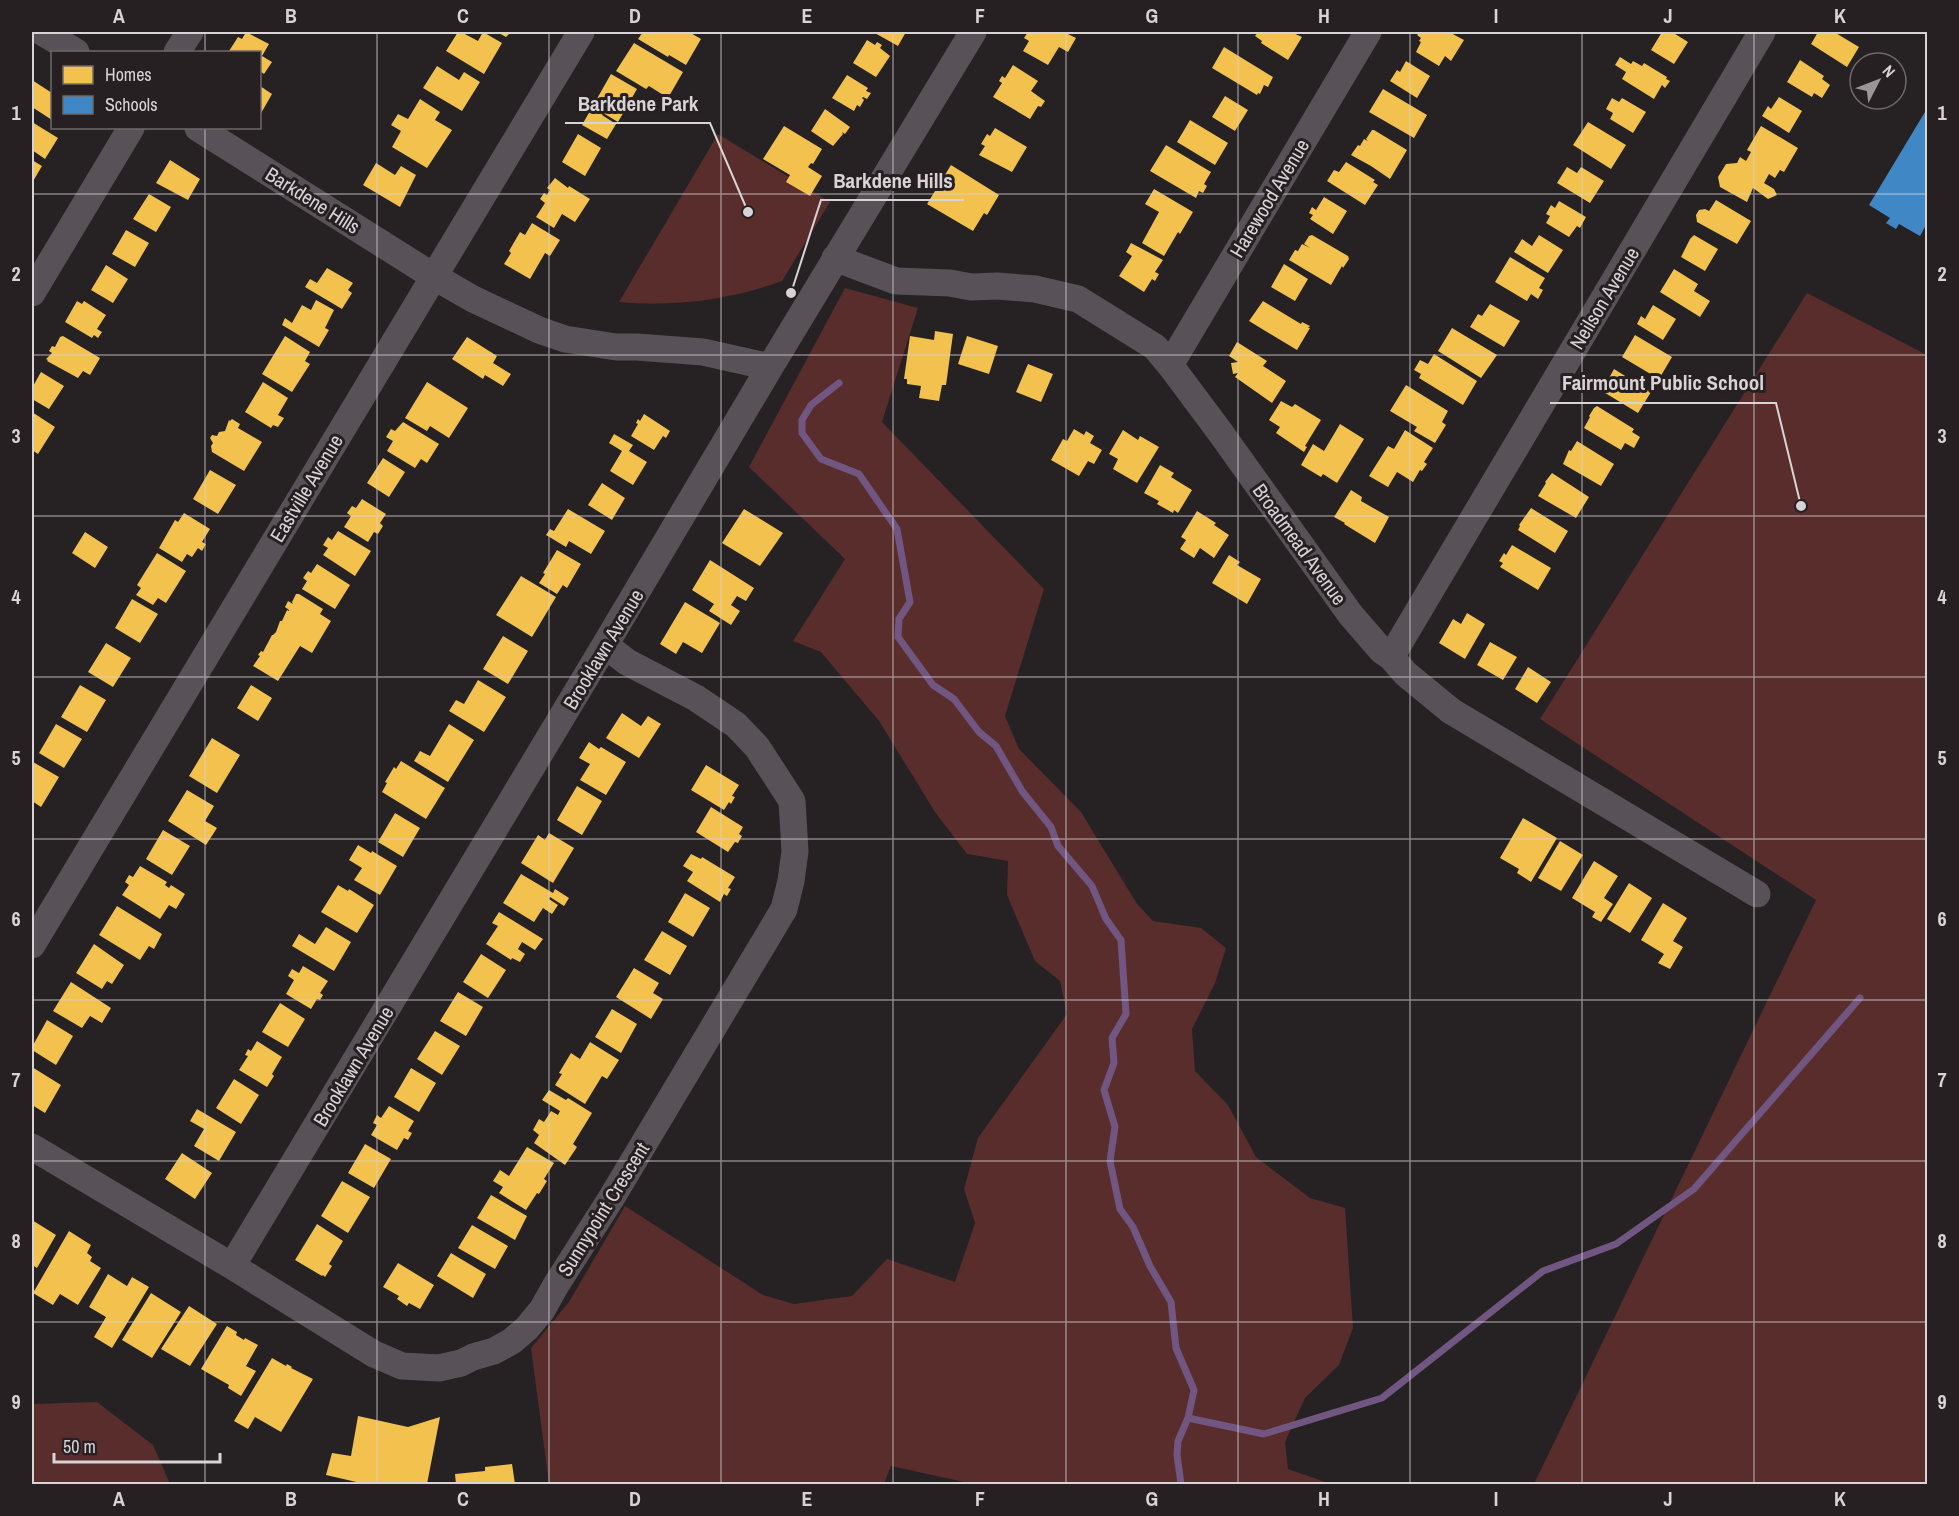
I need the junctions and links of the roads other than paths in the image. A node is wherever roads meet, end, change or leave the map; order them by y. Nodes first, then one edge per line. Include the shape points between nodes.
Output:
1 (42, 32) edge
2 (190, 32) edge
3 (581, 32) edge
4 (973, 32) edge
5 (1368, 32) edge
6 (1762, 32) edge
7 (74, 51) edge
8 (178, 51) edge
9 (130, 129) edge
10 (200, 129) edge
11 (835, 258) junction
12 (433, 276) junction
13 (32, 293) edge
14 (1170, 365) junction
15 (770, 367) junction
16 (605, 645) junction
17 (1391, 657) junction
18 (1757, 894) dead end
19 (32, 945) edge
20 (32, 1147) edge
21 (232, 1266) junction

1 - 7 street
2 - 8 street
3 - 12 street, Eastville Avenue
4 - 11 street, Brooklawn Avenue
5 - 14 street, Harewood Avenue
6 - 17 street, Neilson Avenue
9 - 13 street
10 - 12 street, Barkdene Hills
11 - 14 street, Broadmead Avenue via 896,281 1035,289 1078,299 1155,347
11 - 15 street, Brooklawn Avenue
12 - 15 street, Barkdene Hills via 473,299 565,339 616,347 703,352
12 - 19 street, Eastville Avenue
14 - 17 street, Broadmead Avenue via 1350,614
15 - 16 street, Brooklawn Avenue
16 - 21 street, Brooklawn Avenue
16 - 21 street, Sunnypoint Crescent via 627,662 696,698 736,725 757,747 792,801 795,850 784,909 618,1187 527,1328 494,1351 439,1368 402,1366 374,1354
17 - 18 street, Broadmead Avenue via 1406,675 1451,711
20 - 21 street, Sunnypoint Crescent

